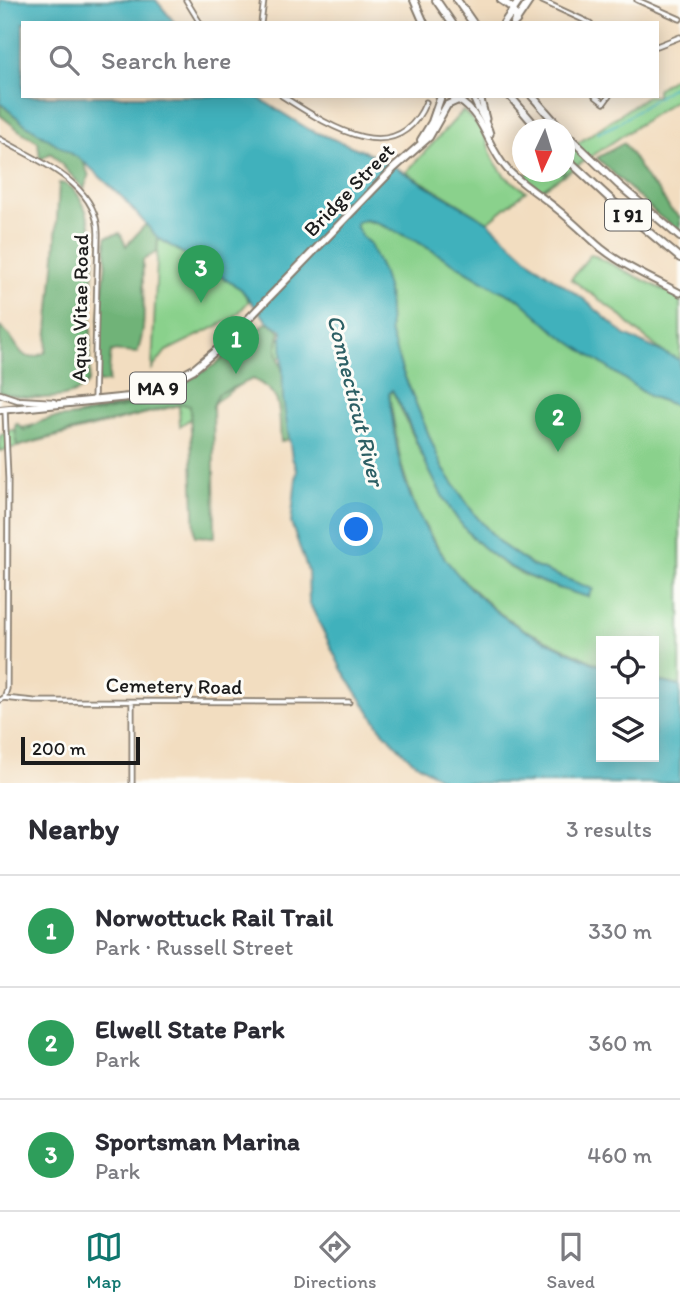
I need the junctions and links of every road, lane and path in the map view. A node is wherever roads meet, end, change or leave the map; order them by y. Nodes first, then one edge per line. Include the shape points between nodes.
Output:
1 (186, 0) edge
2 (264, 0) edge
3 (414, 0) edge
4 (436, 0) edge
5 (457, 0) edge
6 (501, 0) edge
7 (520, 0) edge
8 (530, 0) edge
9 (540, 0) edge
10 (637, 0) edge
11 (513, 9) junction
12 (680, 19) edge
13 (199, 21) edge
14 (261, 21) edge
15 (423, 21) edge
16 (451, 21) edge
17 (472, 21) edge
18 (505, 21) edge
19 (514, 21) edge
20 (515, 21) edge
21 (586, 21) edge
22 (680, 37) edge
23 (659, 45) edge
24 (286, 98) edge
25 (440, 98) edge
26 (454, 98) edge
27 (462, 98) edge
28 (474, 98) edge
29 (480, 98) edge
30 (512, 98) edge
31 (534, 98) edge
32 (458, 100) junction
33 (426, 102) dead end
34 (530, 119) edge
35 (552, 119) edge
36 (486, 122) junction
37 (0, 139) edge
38 (575, 143) edge
39 (492, 144) junction
40 (418, 145) junction
41 (575, 166) edge
42 (680, 237) edge
43 (680, 258) edge
44 (680, 293) edge
45 (0, 394) edge
46 (94, 401) junction
47 (65, 403) junction
48 (2, 409) edge
49 (2, 699) edge
50 (132, 702) junction
51 (349, 702) dead end
52 (132, 783) edge

1 - 13 street
2 - 14 street
3 - 15 highway
4 - 16 highway
5 - 17 highway
6 - 11 highway
7 - 11 highway
8 - 20 highway
9 - 21 street
10 - 12 street
11 - 18 highway
11 - 19 highway
22 - 23 street
24 - 33 street via 346,132 379,140 406,131
25 - 40 highway, Bridge Street / MA 9
26 - 32 highway
27 - 32 highway
28 - 36 main road
29 - 36 main road
30 - 34 highway
31 - 35 highway, I 91
32 - 39 main road via 474,113
32 - 40 highway, Bridge Street / MA 9 via 445,108 432,133
36 - 39 main road
37 - 46 street, Aqua Vitae Road via 66,177 95,215
38 - 42 highway, I 91
39 - 44 main road via 508,170 603,249
40 - 46 highway, Bridge Street / MA 9 via 204,362 165,385 129,397
41 - 43 highway, I 91
45 - 47 main road
46 - 47 highway, MA 9
47 - 48 highway, MA 9
48 - 49 street via 8,492 7,689
49 - 50 street, Cemetery Road
50 - 51 street, Cemetery Road
50 - 52 street

